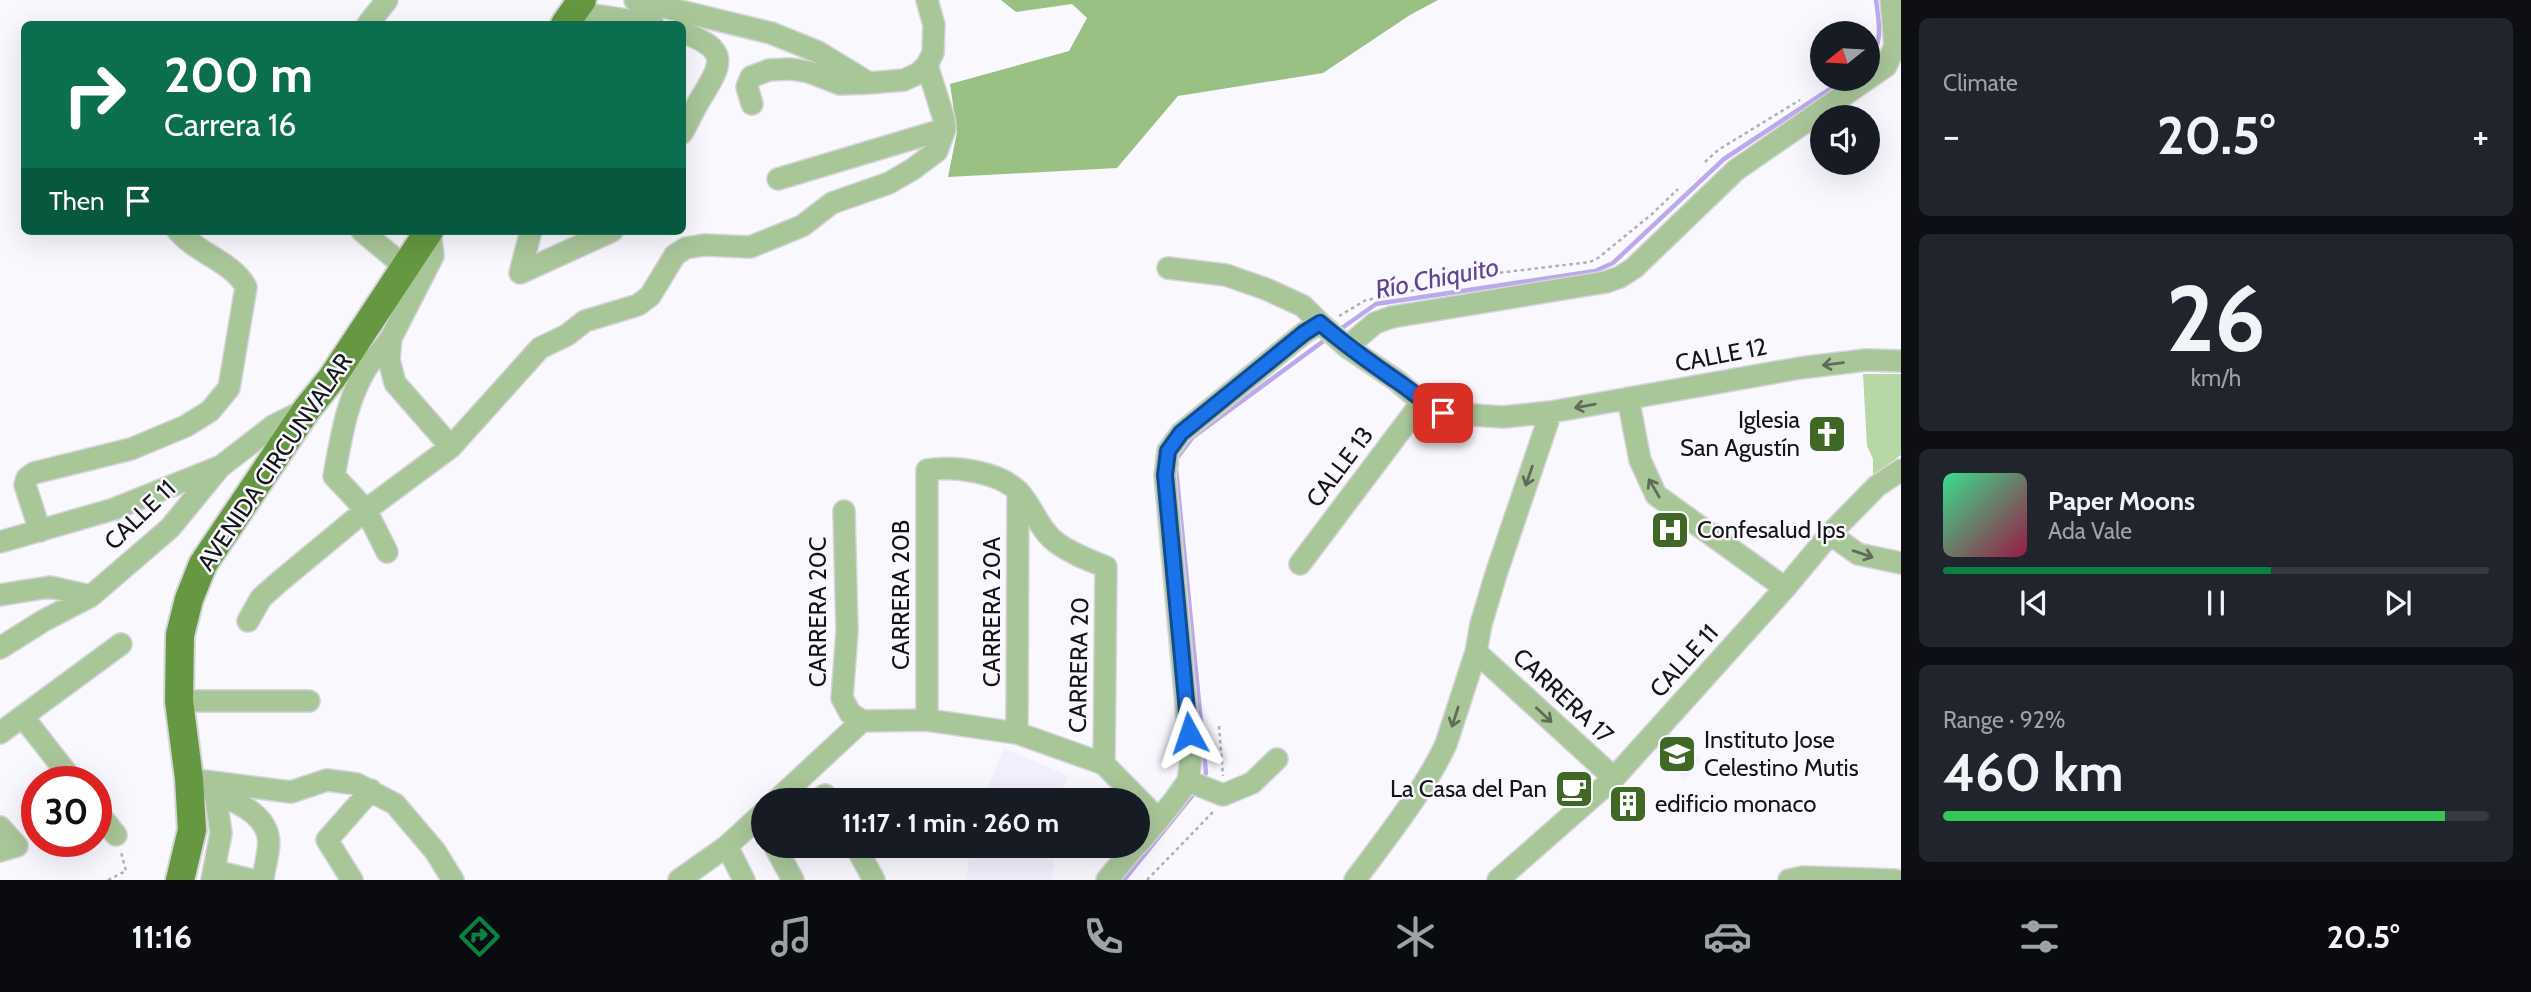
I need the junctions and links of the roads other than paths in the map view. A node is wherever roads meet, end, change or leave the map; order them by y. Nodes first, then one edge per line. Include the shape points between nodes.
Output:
1 (387, 0) edge
2 (635, 0) edge
3 (927, 0) edge
4 (1891, 0) edge
5 (574, 12) edge
6 (370, 21) edge
7 (633, 21) edge
8 (686, 33) edge
9 (928, 65) junction
10 (869, 83) junction
11 (752, 104) dead end
12 (686, 126) edge
13 (945, 129) junction
14 (778, 179) dead end
15 (182, 235) edge
16 (367, 235) edge
17 (427, 235) edge
18 (430, 235) edge
19 (530, 235) edge
20 (603, 235) edge
21 (405, 267) junction
22 (1168, 268) dead end
23 (1334, 335) junction
24 (391, 338) junction
25 (1901, 360) edge
26 (1628, 398) junction
27 (1422, 402) junction
28 (307, 409) junction
29 (1551, 412) junction
30 (451, 447) junction
31 (220, 467) junction
32 (1901, 470) edge
33 (1018, 491) junction
34 (366, 510) junction
35 (844, 511) dead end
36 (40, 531) junction
37 (1830, 534) junction
38 (0, 542) edge
39 (387, 552) dead end
40 (1901, 563) edge
41 (1300, 564) dead end
42 (1785, 588) junction
43 (0, 595) edge
44 (91, 596) junction
45 (248, 621) dead end
46 (121, 644) dead end
47 (0, 648) edge
48 (1476, 652) junction
49 (179, 701) junction
50 (309, 701) dead end
51 (856, 717) junction
52 (23, 718) junction
53 (927, 720) junction
54 (0, 733) edge
55 (1017, 733) junction
56 (1277, 758) dead end
57 (1104, 764) junction
58 (61, 766) edge
59 (1614, 778) junction
60 (189, 779) junction
61 (1191, 782) junction
62 (788, 788) edge
63 (371, 790) junction
64 (215, 793) junction
65 (1159, 820) junction
66 (751, 824) edge
67 (0, 827) edge
68 (112, 830) edge
69 (1150, 830) edge
70 (116, 835) road end
71 (751, 840) edge
72 (732, 842) junction
73 (9, 849) edge
74 (781, 858) edge
75 (862, 858) edge
76 (1126, 858) edge
77 (214, 875) edge
78 (180, 880) edge
79 (251, 880) edge
80 (262, 880) edge
81 (352, 880) edge
82 (453, 880) edge
83 (679, 880) edge
84 (744, 880) edge
85 (793, 880) edge
86 (874, 880) edge
87 (1107, 880) edge
88 (1355, 880) edge
89 (1497, 880) edge
90 (1789, 880) edge
91 (1895, 880) edge

1 - 6 street
2 - 10 street via 771,33 818,52
3 - 9 street via 934,25
4 - 23 street via 1895,46 1886,65 1736,170 1620,277 1392,317
5 - 7 street
8 - 12 street via 701,39 716,53 719,68
9 - 10 street via 904,80
9 - 13 street
10 - 11 street via 840,84 809,72 769,70 751,78 747,87
13 - 14 street
13 - 30 street via 937,151 914,169 832,203 802,226 750,247 685,248 675,255 650,296 638,305 585,321 540,348
15 - 36 street via 240,277 246,287 229,388 210,411 160,438 27,478 24,485
16 - 21 street
17 - 21 main road, AVENIDA CIRCUNVALAR
18 - 24 street via 433,256
19 - 20 street via 520,273
21 - 28 main road, AVENIDA CIRCUNVALAR
22 - 23 street via 1226,275 1266,289 1303,306
23 - 27 street
23 - 61 street via 1304,333 1181,433 1168,451 1165,475
24 - 30 street via 389,360 395,383
24 - 34 street via 354,391 334,477
25 -> 26 street, CALLE 12 via 1800,368
26 -> 29 street, CALLE 12
42 -> 26 street via 1656,495 1640,460
27 - 29 street, CALLE 12 via 1443,413 1503,417
27 - 41 street, CALLE 13
28 - 31 street, CALLE 11 via 273,426
28 - 49 main road, AVENIDA CIRCUNVALAR via 202,564 182,625
29 -> 48 street via 1497,571
30 - 34 street
31 - 36 street via 114,509
31 - 44 street, CALLE 11 via 170,528
32 - 37 street, CALLE 11 via 1877,486
33 - 53 street, CARRERA 20B via 1002,480 970,470 927,470
33 - 55 street, CARRERA 20A
33 - 57 street, CARRERA 20 via 1055,542 1106,566
34 - 39 street
34 - 45 street via 261,598
35 - 51 street, CARRERA 20C via 847,631 842,698
36 - 38 street
37 -> 40 street via 1858,554
37 - 42 street, CALLE 11
42 - 59 street, CALLE 11
43 - 44 street via 50,587
44 - 47 street, CALLE 11
46 - 52 street
48 -> 59 street, CARRERA 17
48 -> 88 street via 1440,758
49 - 50 street
49 - 60 main road, AVENIDA CIRCUNVALAR
51 - 53 street
51 - 62 street
52 - 54 street
52 - 58 street
53 - 55 street
55 - 57 street
56 - 61 street via 1252,783 1220,794
57 - 65 street
59 - 89 street, CALLE 11
60 - 63 street via 291,792 327,780
60 - 64 street
60 - 78 main road, AVENIDA CIRCUNVALAR via 192,830
61 - 65 street
63 - 81 street via 327,840
63 - 82 street via 395,804
64 - 77 street via 221,833
64 - 80 street via 263,821 269,838
65 - 69 street
66 - 72 street
67 - 73 street
68 - 70 street
71 - 72 street
72 - 83 street
72 - 84 street
74 - 85 street
75 - 86 street
76 - 87 street
77 - 79 street
90 - 91 street

